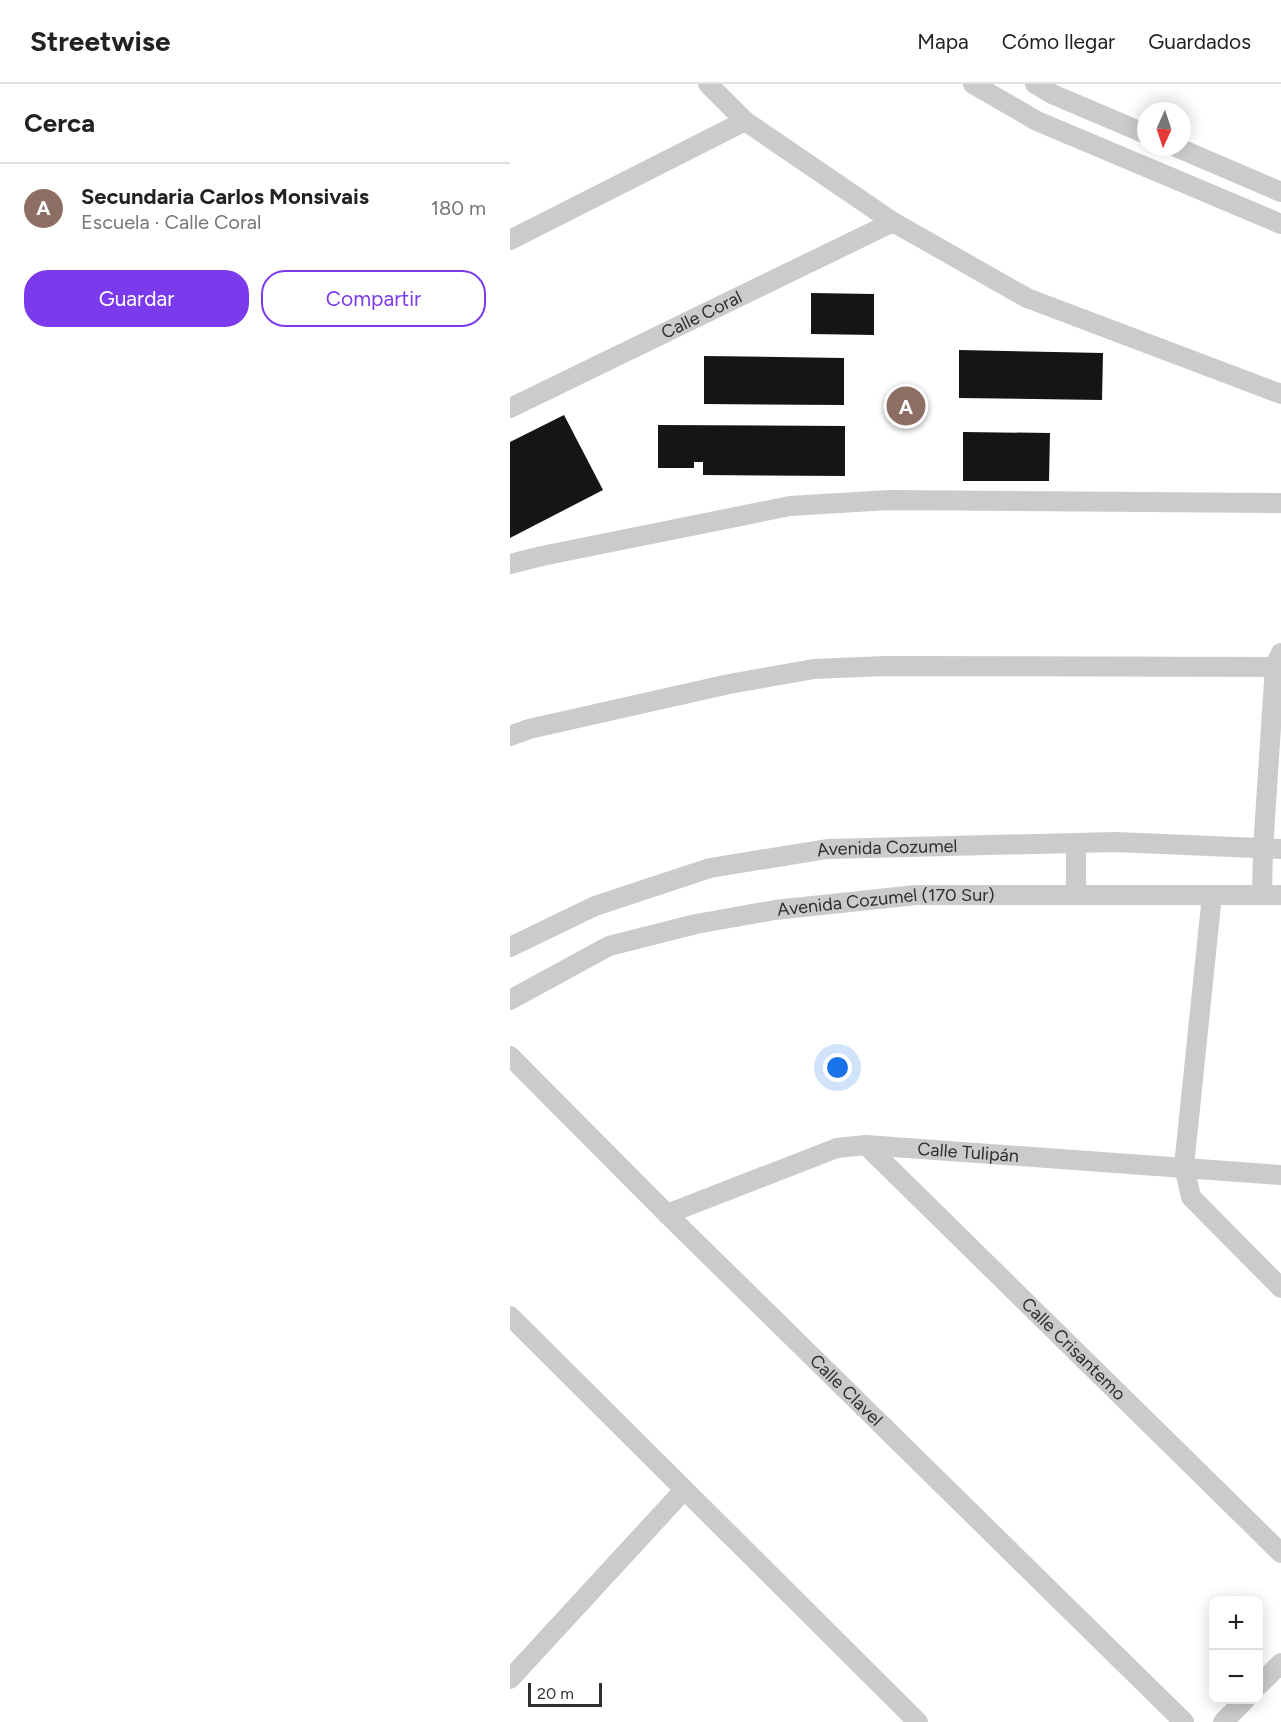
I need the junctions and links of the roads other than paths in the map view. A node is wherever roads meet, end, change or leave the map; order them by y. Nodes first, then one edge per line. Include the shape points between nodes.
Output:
1 (708, 84) edge
2 (973, 84) edge
3 (1035, 84) edge
4 (745, 120) junction
5 (1137, 130) edge
6 (1191, 153) edge
7 (1281, 192) edge
8 (893, 222) junction
9 (1281, 224) edge
10 (510, 240) edge
11 (1281, 394) edge
12 (510, 408) edge
13 (1281, 503) edge
14 (510, 564) edge
15 (1279, 662) edge
16 (510, 736) edge
17 (1076, 844) junction
18 (1272, 849) edge
19 (1272, 894) edge
20 (1076, 895) junction
21 (1212, 895) junction
22 (510, 947) edge
23 (510, 1000) edge
24 (510, 1056) edge
25 (866, 1145) junction
26 (1184, 1166) junction
27 (1281, 1175) edge
28 (667, 1214) junction
29 (1281, 1288) edge
30 (510, 1316) edge
31 (684, 1490) junction
32 (1281, 1553) edge
33 (1281, 1663) edge
34 (510, 1678) edge
35 (1263, 1681) edge
36 (1241, 1704) edge
37 (918, 1722) edge
38 (1184, 1722) edge
39 (1223, 1722) edge

1 - 4 street
2 - 9 street via 1037,121
3 - 5 street
4 - 8 street
4 - 10 street
6 - 7 street
8 - 11 street via 1027,298
8 - 12 street, Calle Coral
13 - 14 street via 889,500 790,506
15 - 16 street via 814,669 729,684
15 - 18 street
17 - 18 street, Avenida Cozumel
17 - 20 street
17 - 22 street, Avenida Cozumel via 827,849 710,868 595,906
18 - 19 street
19 - 21 street, Avenida Cozumel (170 Sur)
20 - 21 street, Avenida Cozumel (170 Sur)
20 - 23 street, Avenida Cozumel (170 Sur) via 916,895 775,910 707,922 609,946
21 - 26 street
24 - 28 street, Calle Clavel
25 - 26 street, Calle Tulipán
25 - 28 street, Calle Tulipán via 837,1148
25 - 32 street, Calle Crisantemo
26 - 27 street, Calle Tulipán
26 - 29 street via 1191,1197
28 - 38 street, Calle Clavel
30 - 31 street
31 - 34 street
31 - 37 street
33 - 35 street
36 - 39 street

